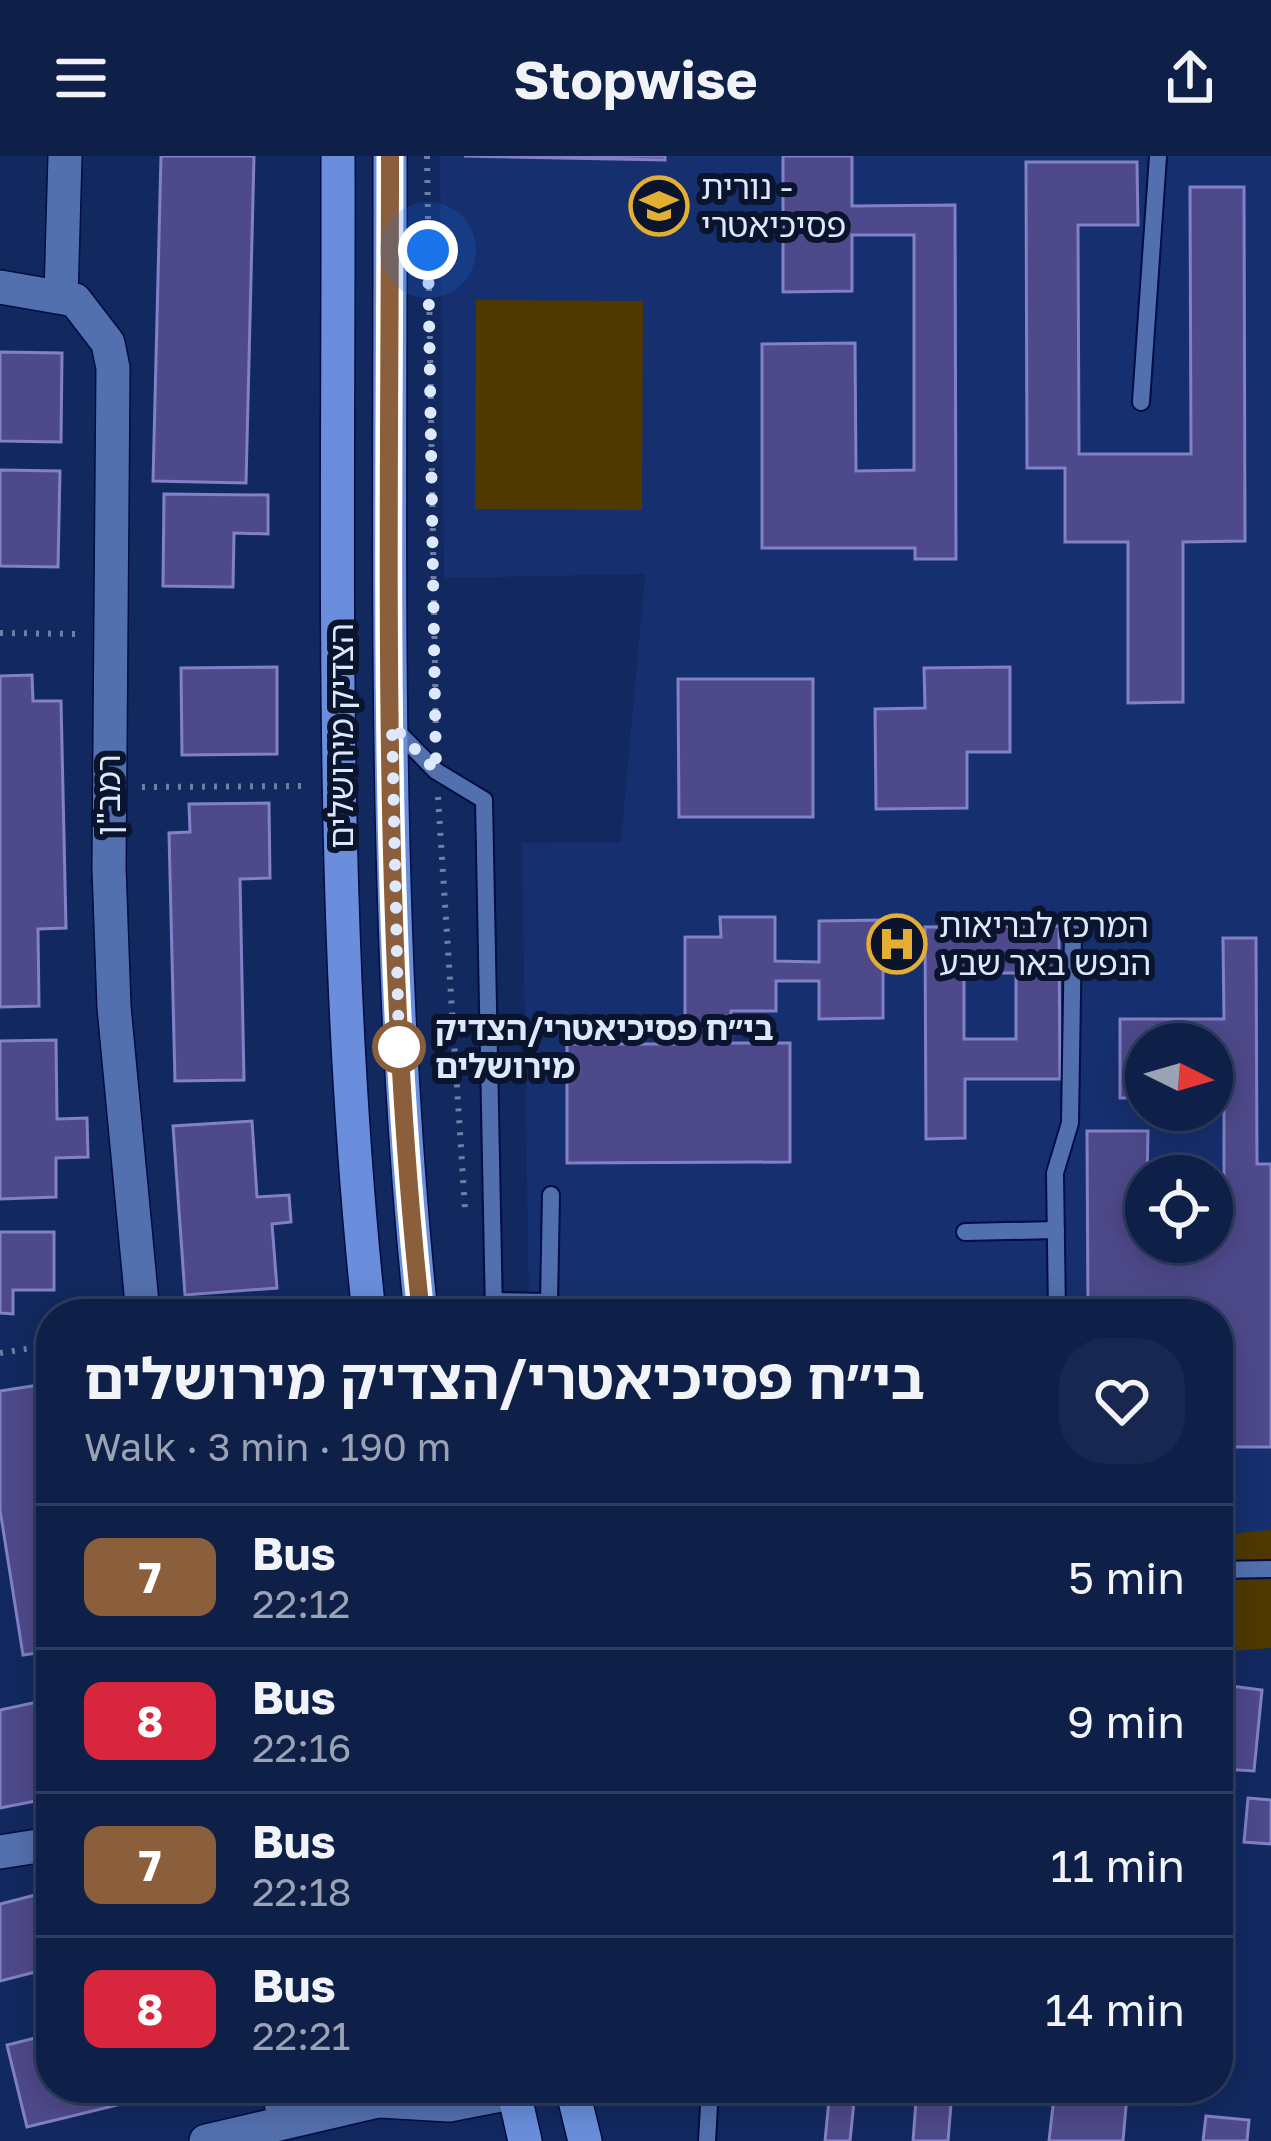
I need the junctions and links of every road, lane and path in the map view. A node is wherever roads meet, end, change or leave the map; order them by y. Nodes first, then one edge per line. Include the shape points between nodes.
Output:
1 (65, 156) edge
2 (338, 156) edge
3 (390, 156) edge
4 (427, 156) edge
5 (1158, 156) edge
6 (0, 287) edge
7 (61, 297) junction
8 (1141, 403) dead end
9 (0, 633) edge
10 (109, 634) junction
11 (392, 725) junction
12 (436, 771) junction
13 (340, 785) junction
14 (108, 788) junction
15 (1073, 932) dead end
16 (551, 1195) dead end
17 (466, 1224) dead end
18 (1056, 1230) junction
19 (964, 1232) dead end
20 (142, 1299) edge
21 (368, 1299) edge
22 (420, 1299) edge
23 (494, 1299) edge
24 (549, 1299) edge
25 (1057, 1299) edge
26 (36, 1347) edge
27 (0, 1353) edge
28 (1271, 1569) edge
29 (1233, 1570) edge
30 (36, 1846) edge
31 (0, 1852) edge
32 (369, 2103) edge
33 (522, 2103) edge
34 (576, 2103) edge
35 (709, 2103) edge
36 (288, 2132) edge
37 (206, 2141) edge
38 (525, 2141) edge
39 (585, 2141) edge
40 (707, 2141) edge

1 - 7 street
2 - 13 main road, הצדיק מירושלים
3 - 11 main road, הצדיק מירושלים
4 - 12 path
5 - 8 lane
6 - 7 street
7 - 10 street, רמב"ן via 91,314 113,368
9 - 10 path
10 - 14 street, רמב"ן
11 - 12 lane
11 - 22 main road, הצדיק מירושלים via 400,1087
12 - 17 path
12 - 23 lane via 484,800
13 - 14 path
13 - 21 main road, הצדיק מירושלים via 349,1090
14 - 20 street, רמב"ן via 114,1007
15 - 18 lane via 1073,1084 1055,1173
16 - 24 lane
18 - 19 lane
18 - 25 lane
26 - 27 path
28 - 29 lane
30 - 31 street
32 - 36 street
33 - 38 main road
34 - 39 main road
35 - 40 lane
36 - 37 street

